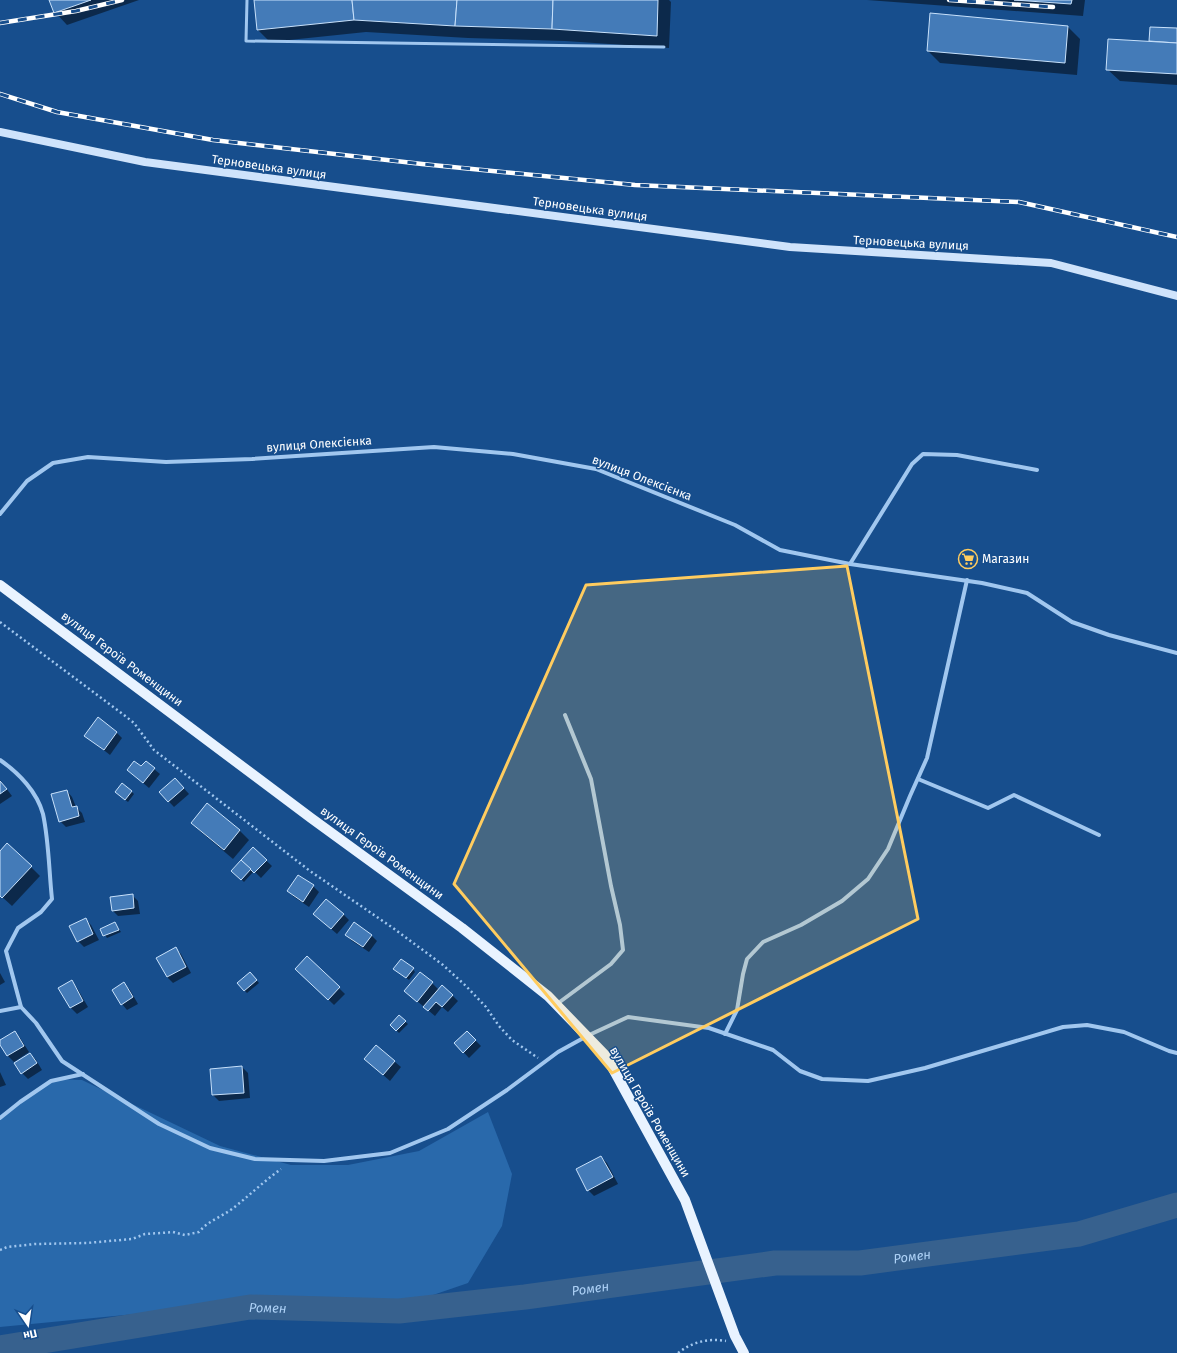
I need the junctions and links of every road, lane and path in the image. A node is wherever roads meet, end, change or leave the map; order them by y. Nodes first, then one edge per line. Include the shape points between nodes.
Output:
1 (247, 0) edge
2 (664, 47) dead end
3 (0, 132) edge
4 (1177, 296) edge
5 (1038, 470) dead end
6 (0, 514) edge
7 (850, 564) junction
8 (967, 580) junction
9 (0, 585) edge
10 (0, 622) edge
11 (1177, 653) edge
12 (564, 715) dead end
13 (0, 760) edge
14 (918, 779) junction
15 (1099, 835) dead end
16 (556, 1004) junction
17 (21, 1007) junction
18 (0, 1012) edge
19 (725, 1034) junction
20 (586, 1036) junction
21 (1177, 1052) edge
22 (543, 1062) junction
23 (83, 1074) junction
24 (0, 1118) edge
25 (294, 1160) junction
26 (0, 1250) edge
27 (743, 1351) edge
28 (678, 1353) edge

1 - 2 lane via 246,41
3 - 4 main road, Терновецька вулиця via 145,162 790,247 1051,263
5 - 7 street via 957,455 923,454 912,464
6 - 7 street, вулиця Олексієнка via 27,481 53,463 88,457 166,462 434,447 513,454 596,468 735,525 780,550
7 - 8 street, вулиця Олексієнка
8 - 11 street, вулиця Олексієнка via 1027,593 1072,622
8 - 14 street via 927,758
9 - 16 main road, вулиця Героїв Роменщини via 462,928
10 - 22 path via 134,723 154,750 310,870 443,965 486,1007 512,1040
12 - 16 street via 591,779 623,950 611,964
13 - 17 street via 14,770 32,792 42,813 52,900 41,912 18,928 6,951
14 - 15 street via 988,808 1014,795
14 - 19 street via 888,849 868,879 842,901 801,925 763,942 747,959 737,1010
16 - 20 main road, вулиця Героїв Роменщини
17 - 18 street
17 - 23 street via 36,1023 62,1061
19 - 20 street via 709,1028 628,1016
19 - 21 street via 773,1050 800,1071 822,1079 868,1080 925,1068 1063,1027 1086,1025 1124,1032
20 - 22 street
20 - 27 main road, вулиця Героїв Роменщини via 606,1056 685,1200 735,1336
22 - 25 street via 507,1090 448,1129 390,1153 324,1161
23 - 24 street via 51,1081
23 - 25 street via 158,1124 210,1148 254,1159
25 - 26 path via 199,1232 185,1235 173,1232 145,1234 132,1239 35,1244
27 - 28 path via 726,1341 709,1340 697,1342

